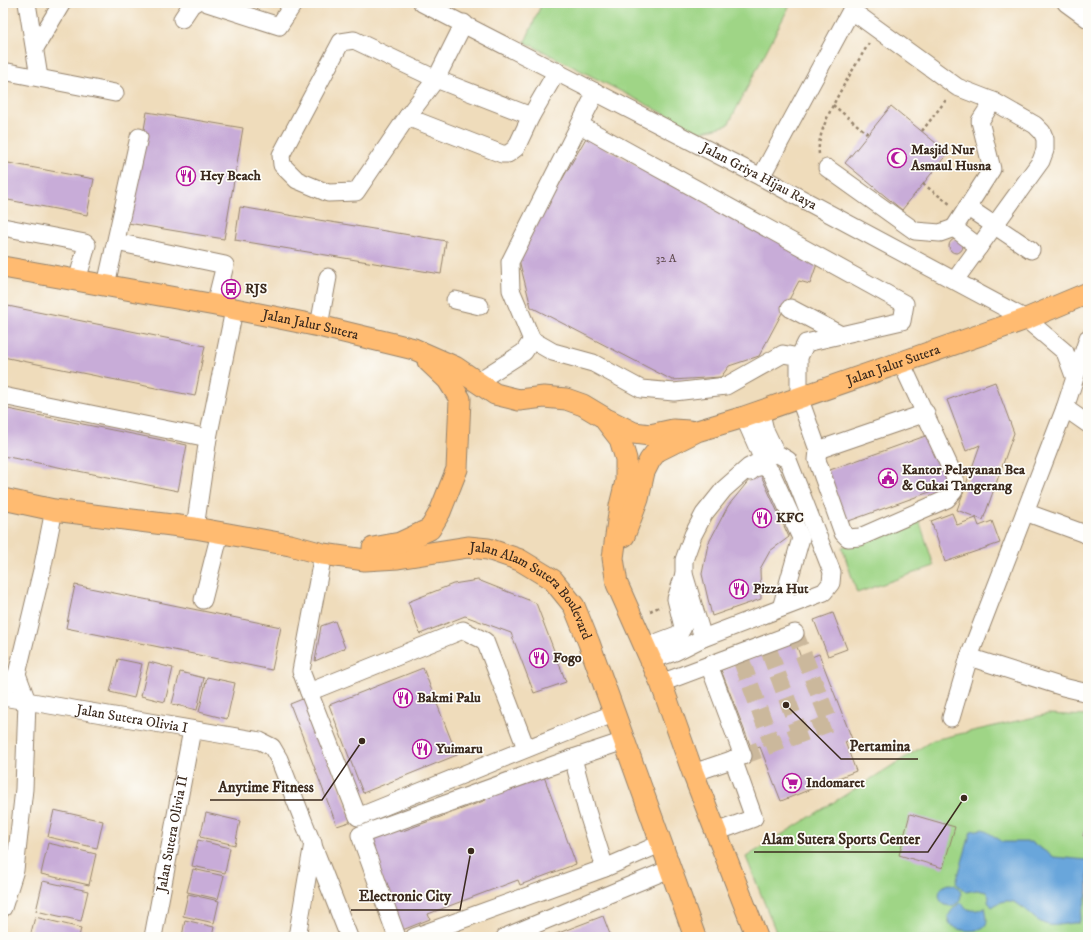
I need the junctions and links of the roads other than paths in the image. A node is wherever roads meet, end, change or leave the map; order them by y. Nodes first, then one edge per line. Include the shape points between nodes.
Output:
1 (27, 3) edge
2 (62, 3) edge
3 (195, 3) edge
4 (207, 3) edge
5 (294, 3) edge
6 (422, 3) edge
7 (1066, 3) edge
8 (853, 7) edge
9 (456, 14) edge
10 (182, 19) dead end
11 (1088, 19) edge
12 (35, 48) junction
13 (557, 71) junction
14 (3, 72) edge
15 (39, 77) junction
16 (436, 78) junction
17 (596, 92) junction
18 (115, 93) dead end
19 (993, 102) junction
20 (407, 116) junction
21 (531, 116) junction
22 (580, 125) junction
23 (139, 137) dead end
24 (826, 168) road end
25 (761, 177) junction
26 (961, 216) junction
27 (995, 225) junction
28 (3, 227) edge
29 (116, 242) junction
30 (979, 247) junction
31 (1031, 250) dead end
32 (3, 267) edge
33 (328, 277) dead end
34 (1088, 279) edge
35 (77, 280) junction
36 (955, 280) junction
37 (106, 286) junction
38 (1088, 293) edge
39 (455, 300) dead end
40 (480, 306) dead end
41 (225, 308) junction
42 (790, 308) dead end
43 (1048, 308) junction
44 (1026, 319) junction
45 (319, 326) junction
46 (842, 335) junction
47 (1088, 338) edge
48 (532, 340) junction
49 (414, 349) junction
50 (799, 357) junction
51 (901, 362) junction
52 (1074, 376) junction
53 (477, 382) junction
54 (3, 396) edge
55 (799, 397) junction
56 (1065, 408) junction
57 (752, 413) junction
58 (926, 413) junction
59 (603, 417) junction
60 (1088, 424) edge
61 (697, 431) junction
62 (208, 438) junction
63 (818, 450) junction
64 (770, 456) junction
65 (724, 490) junction
66 (3, 499) edge
67 (54, 510) junction
68 (1025, 512) junction
69 (194, 528) junction
70 (223, 534) junction
71 (1088, 535) edge
72 (290, 545) junction
73 (323, 554) junction
74 (613, 558) junction
75 (684, 574) junction
76 (207, 601) dead end
77 (781, 608) junction
78 (795, 633) dead end
79 (703, 638) junction
80 (648, 654) junction
81 (969, 656) junction
82 (709, 665) junction
83 (17, 674) junction
84 (661, 683) junction
85 (3, 691) edge
86 (309, 692) junction
87 (1088, 693) edge
88 (3, 697) edge
89 (27, 701) junction
90 (614, 713) junction
91 (951, 718) dead end
92 (192, 730) junction
93 (624, 741) junction
94 (526, 748) junction
95 (573, 758) junction
96 (733, 759) junction
97 (693, 773) junction
98 (716, 832) junction
99 (313, 843) junction
100 (660, 844) junction
101 (605, 868) junction
102 (670, 869) junction
103 (3, 908) edge
104 (153, 937) edge
105 (296, 937) edge
106 (349, 937) edge
107 (397, 937) edge
108 (414, 937) edge
109 (505, 937) edge
110 (695, 937) edge
111 (757, 937) edge

1 - 12 street
2 - 12 street
3 - 10 street
4 - 5 street via 279,26
6 - 9 street, Jalan Griya Hijau Raya
7 - 11 street
8 - 19 street via 877,29 957,87
8 - 25 street
9 - 13 street, Jalan Griya Hijau Raya
9 - 16 street
12 - 15 street
13 - 17 street, Jalan Griya Hijau Raya
13 - 21 street
14 - 15 street
15 - 18 street
16 - 20 street
16 - 20 street via 354,40 341,42 281,155 282,165 297,180 328,193 356,192
16 - 21 street
17 - 22 street
17 - 25 street, Jalan Griya Hijau Raya
19 - 26 street via 980,122 992,169
19 - 27 street via 1035,125 1045,139 1041,161
20 - 21 street via 502,154 508,154 516,148
22 - 46 street via 904,304 902,321
22 - 48 street via 510,262 511,290
23 - 29 street
24 - 26 street via 915,230 940,233
25 - 36 street, Jalan Griya Hijau Raya
26 - 27 street
26 - 30 street
27 - 30 street
27 - 31 street
28 - 35 street via 84,242 87,245
29 - 37 street
29 - 41 street via 225,265
30 - 36 street
32 - 35 main road, Jalan Jalur Sutera
33 - 45 street
34 - 43 main road
35 - 37 main road, Jalan Jalur Sutera
36 - 44 street, Jalan Griya Hijau Raya
37 - 41 main road, Jalan Jalur Sutera
38 - 43 main road, Jalan Jalur Sutera
39 - 40 street
41 - 45 main road, Jalan Jalur Sutera
41 - 62 street
42 - 46 street
43 - 44 main road, Jalan Jalur Sutera
44 - 51 main road, Jalan Jalur Sutera
44 - 52 street, Jalan Griya Hijau Raya via 1065,352
45 - 49 main road, Jalan Jalur Sutera
46 - 50 street via 806,343
47 - 52 street
48 - 50 street via 553,352 593,363 641,389 674,392 726,386 784,354
48 - 53 street via 524,352
49 - 53 main road, Jalan Jalur Sutera via 455,367
49 - 72 main road via 448,380 460,399 457,469 440,512 430,529 400,543 372,548 322,539
50 - 55 street
51 - 55 main road, Jalan Jalur Sutera
51 - 58 street
52 - 56 street
53 - 59 main road, Jalan Jalur Sutera via 495,394 519,400 544,397 566,399
54 - 62 street
55 - 57 main road, Jalan Jalur Sutera
55 - 63 street
56 - 60 street
56 - 68 street
57 - 61 main road, Jalan Jalur Sutera
57 - 64 street via 765,430
58 - 63 street
58 - 63 street via 955,478 954,491 946,499 860,537 852,539 843,533 817,460
59 - 61 main road, Jalan Jalur Sutera via 634,434 650,435 673,430
59 - 74 main road, Jalan Jalur Sutera via 620,439 626,459 626,481
61 - 74 main road, Jalan Jalur Sutera via 657,451 650,460 644,472 630,523
62 - 69 street
64 - 65 street via 749,467
64 - 77 street via 788,460 832,572 831,583 824,592
65 - 75 street via 704,514 693,535 684,560
65 - 77 street via 730,491 755,468 763,466 771,472 801,538
66 - 67 main road
67 - 69 main road
67 - 83 street
68 - 71 street
68 - 81 street
69 - 70 main road
70 - 72 main road
70 - 76 street
72 - 73 main road
73 - 86 street via 302,671
73 - 90 main road, Jalan Alam Sutera Boulevard via 365,560 398,558 468,547 488,549 520,560 553,580 574,606 590,643
74 - 80 main road via 617,584
75 - 79 street
75 - 80 street via 676,599 683,626 678,634
77 - 79 street
78 - 82 street via 740,658
79 - 80 street via 675,652
80 - 84 main road
81 - 87 street
81 - 91 street
82 - 84 street
82 - 96 street via 743,756
83 - 85 street
83 - 89 street
84 - 97 main road
86 - 94 street via 463,630 485,641
86 - 94 street via 358,817
88 - 89 street, Jalan Sutera Olivia I
89 - 92 street, Jalan Sutera Olivia I
89 - 103 street via 24,789 15,870
90 - 93 main road, Jalan Alam Sutera Boulevard
90 - 94 street
92 - 99 street, Jalan Sutera Olivia I via 260,741 272,748 279,759
92 - 104 street, Jalan Sutera Olivia II
93 - 95 street
93 - 100 main road, Jalan Alam Sutera Boulevard
95 - 101 street
95 - 107 street via 360,835
96 - 97 street
96 - 98 street via 754,818
97 - 98 main road
98 - 111 main road
99 - 105 street
99 - 106 street
100 - 101 street
100 - 102 main road, Jalan Alam Sutera Boulevard
101 - 108 street
102 - 109 street
102 - 110 main road, Jalan Alam Sutera Boulevard

